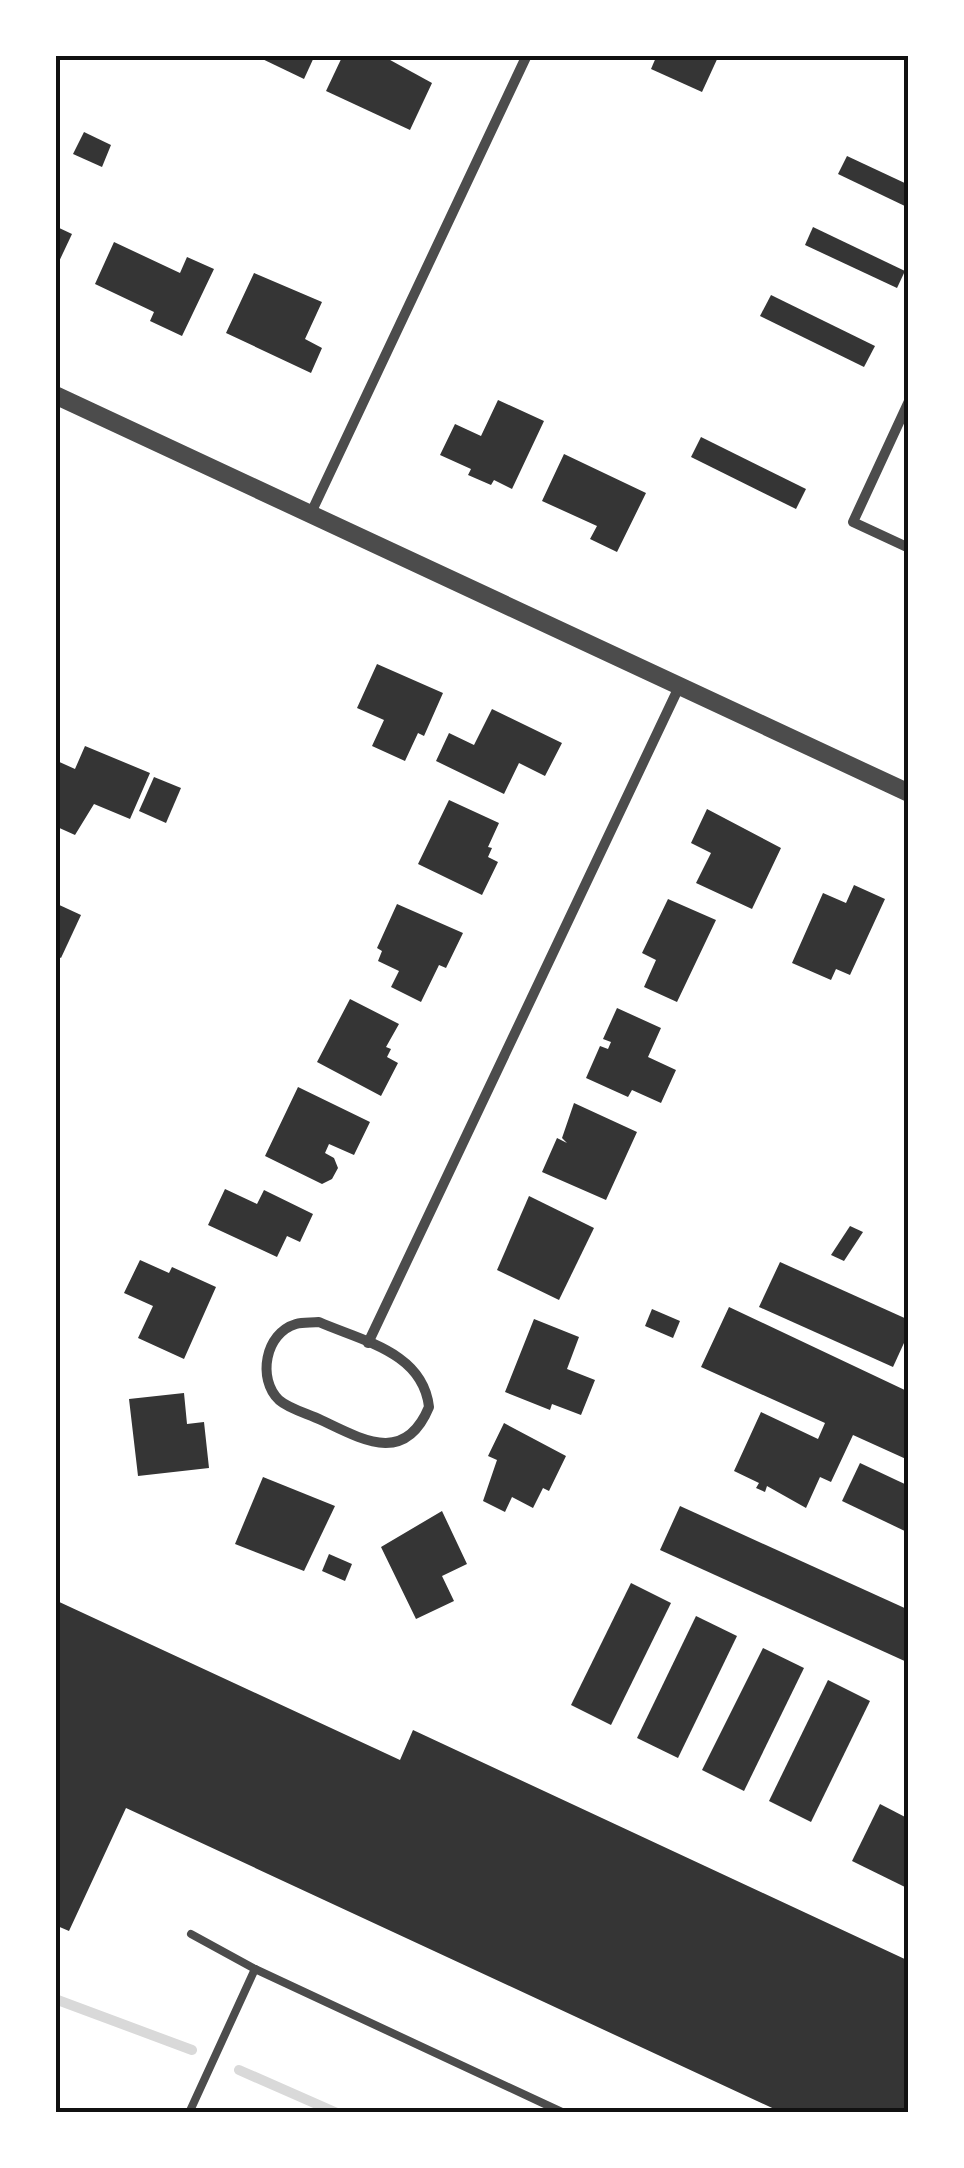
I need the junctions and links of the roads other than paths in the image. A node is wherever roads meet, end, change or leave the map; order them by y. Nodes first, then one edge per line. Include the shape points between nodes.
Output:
1 (527, 55) edge
2 (55, 395) edge
3 (909, 400) edge
4 (309, 516) junction
5 (909, 548) edge
6 (679, 687) junction
7 (907, 787) edge
8 (368, 1343) junction
9 (192, 1934) dead end
10 (255, 1969) junction
11 (189, 2113) edge
12 (564, 2113) edge

1 - 4 street
2 - 4 street
3 - 5 street via 853,522
4 - 6 street
6 - 7 street
6 - 8 street
8 - 8 street via 319,1322 293,1324 266,1360 267,1380 280,1401 372,1444 394,1442 422,1423 427,1390 404,1358
9 - 10 lane
10 - 11 lane
10 - 12 lane

